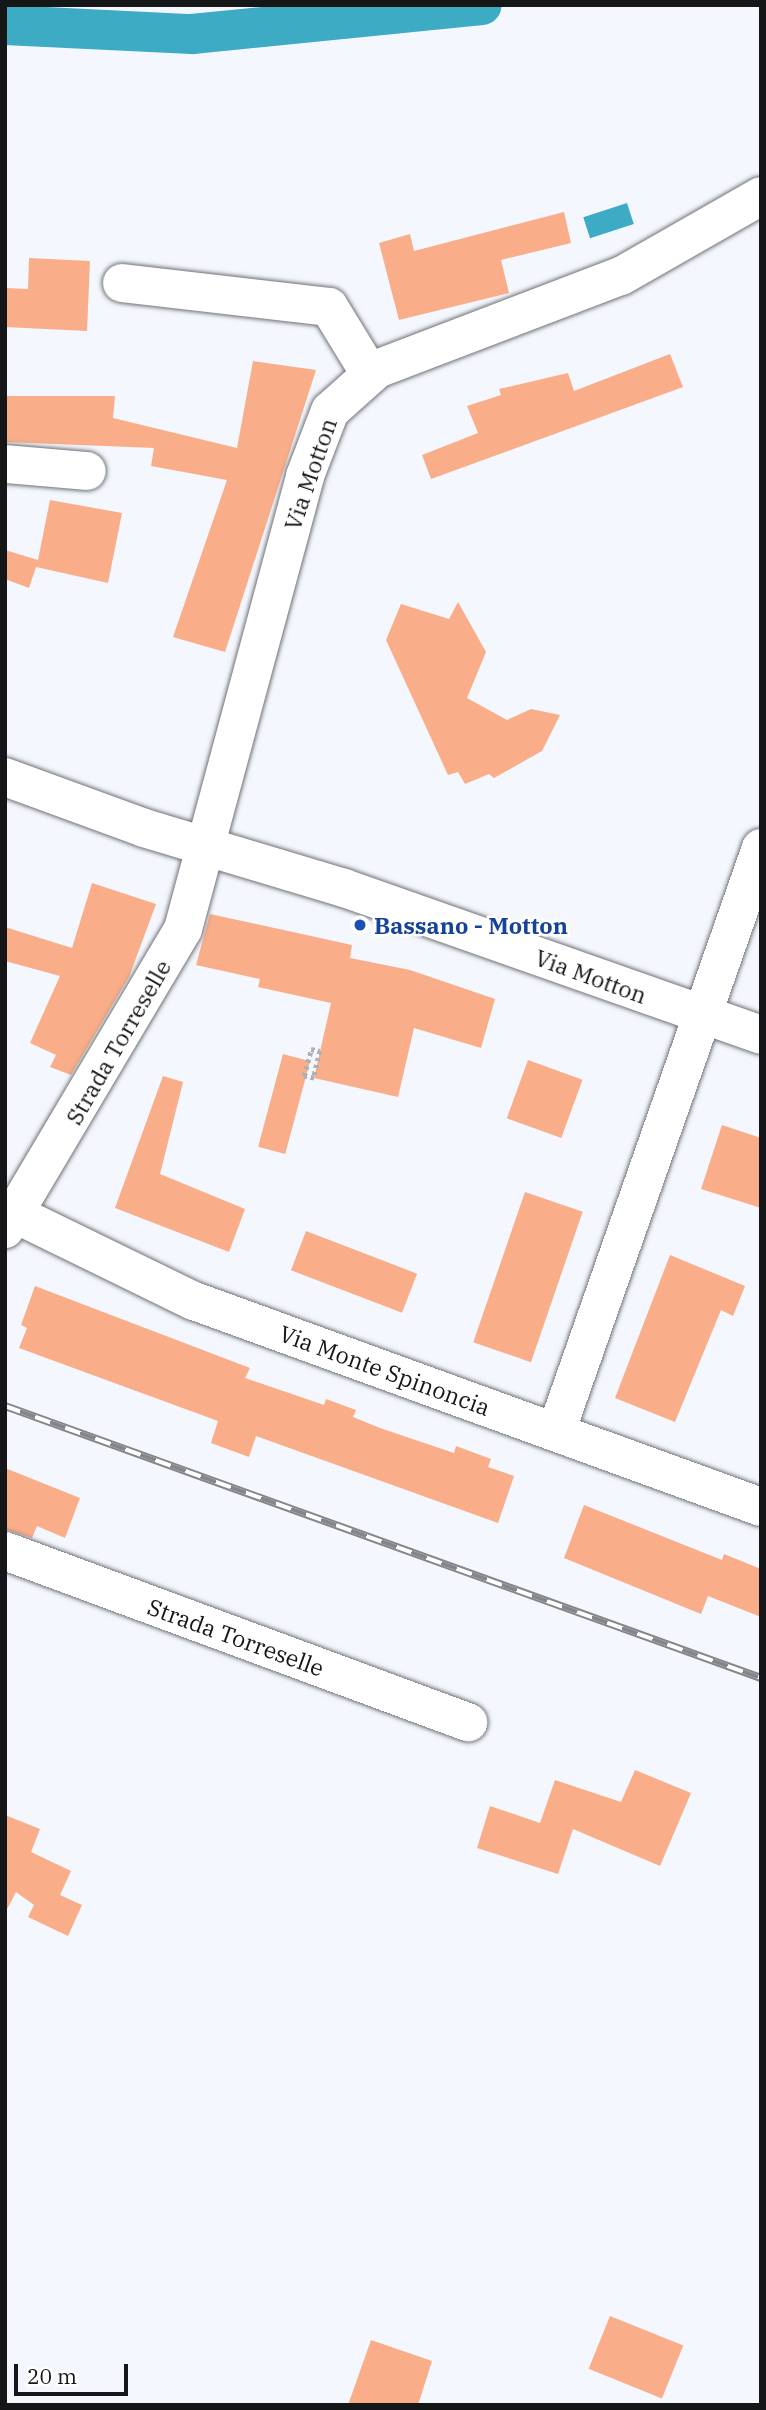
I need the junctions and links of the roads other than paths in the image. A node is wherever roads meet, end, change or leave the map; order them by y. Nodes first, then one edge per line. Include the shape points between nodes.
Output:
1 (761, 196) edge
2 (122, 283) dead end
3 (370, 374) junction
4 (5, 464) edge
5 (87, 471) dead end
6 (5, 777) edge
7 (205, 843) junction
8 (761, 848) edge
9 (700, 1015) junction
10 (761, 1035) edge
11 (10, 1216) edge
12 (556, 1432) junction
13 (761, 1507) edge
14 (5, 1551) edge
15 (468, 1722) dead end

1 - 3 street, Via Motton via 621,276
2 - 3 street via 329,307
3 - 7 street, Via Motton via 330,411 305,476
4 - 5 street
6 - 7 street, Via Motton via 144,828
7 - 9 street, Via Motton
7 - 11 street, Strada Torreselle via 183,929
8 - 9 street
9 - 10 street, Via Motton
9 - 12 street
11 - 12 street, Via Monte Spinoncia via 194,1301
12 - 13 street, Via Monte Spinoncia
14 - 15 street, Strada Torreselle

